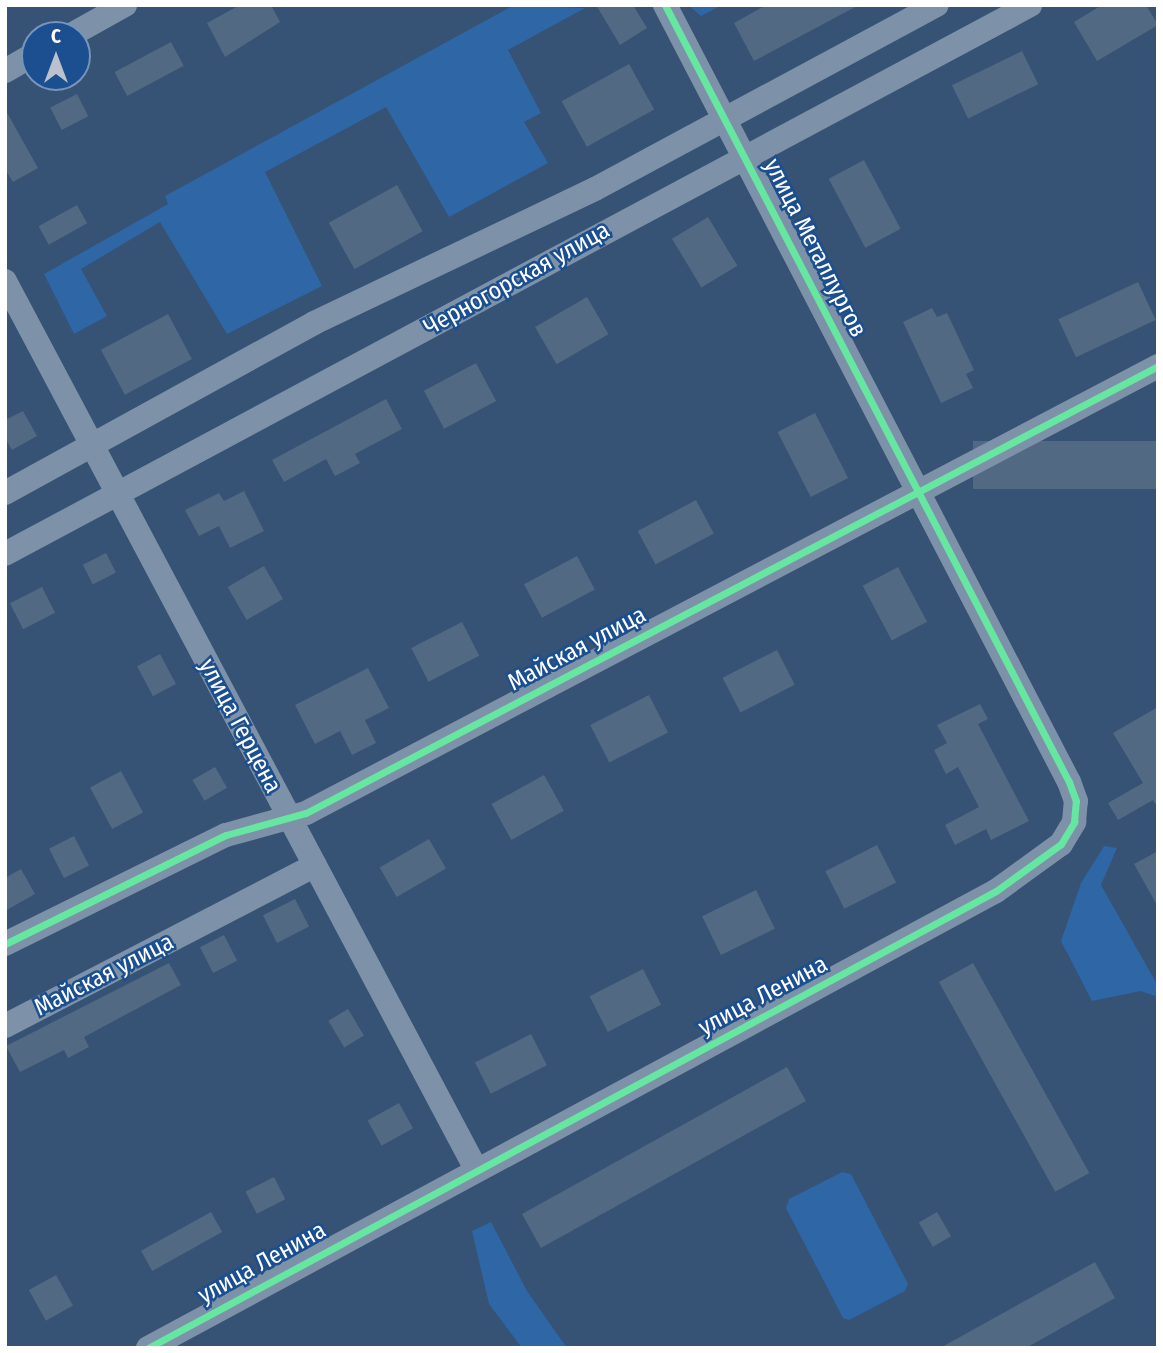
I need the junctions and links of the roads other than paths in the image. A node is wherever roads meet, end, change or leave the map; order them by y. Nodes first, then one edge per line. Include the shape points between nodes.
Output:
1 (125, 5) edge
2 (665, 5) edge
3 (937, 5) edge
4 (1030, 5) edge
5 (91, 24) edge
6 (21, 62) edge
7 (5, 71) edge
8 (726, 118) junction
9 (745, 155) junction
10 (5, 281) edge
11 (1158, 366) edge
12 (92, 446) junction
13 (5, 492) edge
14 (117, 494) junction
15 (923, 501) junction
16 (5, 554) edge
17 (290, 819) junction
18 (315, 865) junction
19 (5, 944) edge
20 (5, 1026) edge
21 (476, 1169) junction
22 (148, 1348) edge

1 - 5 street
2 - 8 street, улица Металлургов
3 - 8 street, Черногорская улица
4 - 9 street, Черногорская улица
6 - 7 street
8 - 9 street, улица Металлургов
8 - 12 street, Черногорская улица via 595,189 314,323
9 - 14 street, Черногорская улица
9 - 15 street, улица Металлургов
10 - 12 street, улица Герцена
11 - 15 street, Майская улица
12 - 13 street, Черногорская улица
12 - 14 street, улица Герцена
14 - 16 street, Черногорская улица
14 - 17 street, улица Герцена
15 - 17 street, Майская улица
15 - 21 street, улица Ленина via 1069,782 1076,801 1074,822 1061,844 996,891 898,946
17 - 18 street, улица Герцена
17 - 19 street, Майская улица via 226,835
18 - 20 street, Майская улица
18 - 21 street, улица Герцена
21 - 22 street, улица Ленина

